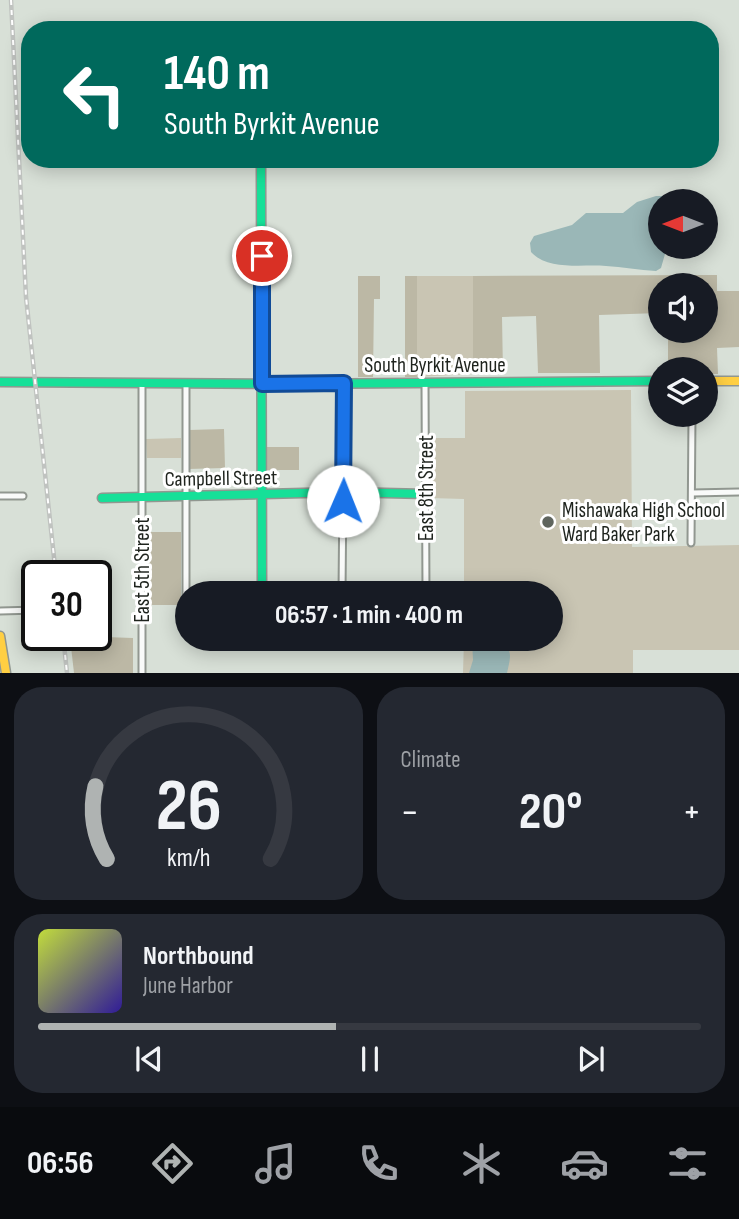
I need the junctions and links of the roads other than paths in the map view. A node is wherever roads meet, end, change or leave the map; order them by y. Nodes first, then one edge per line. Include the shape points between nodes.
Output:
1 (261, 168) edge
2 (648, 381) edge
3 (718, 381) edge
4 (739, 381) edge
5 (0, 382) edge
6 (344, 383) junction
7 (425, 383) junction
8 (142, 384) junction
9 (186, 384) junction
10 (262, 384) junction
11 (692, 427) edge
12 (343, 492) junction
13 (739, 492) edge
14 (692, 493) junction
15 (262, 494) junction
16 (426, 494) junction
17 (186, 495) junction
18 (0, 496) edge
19 (23, 496) dead end
20 (142, 497) junction
21 (102, 498) dead end
22 (691, 543) dead end
23 (186, 581) edge
24 (262, 581) edge
25 (342, 581) edge
26 (426, 581) edge
27 (21, 610) edge
28 (0, 611) edge
29 (0, 636) edge
30 (6, 673) edge
31 (142, 673) edge

1 - 10 street
2 - 7 street, South Byrkit Avenue
3 - 4 street
5 - 8 street, South Byrkit Avenue
6 - 7 street, South Byrkit Avenue
6 - 10 street, South Byrkit Avenue
6 - 12 street
7 - 16 street, East 8th Street
8 - 9 street, South Byrkit Avenue
8 - 20 street, East 5th Street
9 - 10 street, South Byrkit Avenue
9 - 17 street
10 - 15 street
11 - 14 street
12 - 15 street, Campbell Street
12 - 16 street, Campbell Street
12 - 25 street
13 - 14 street
14 - 22 street
15 - 17 street, Campbell Street
15 - 24 street
16 - 26 street, East 8th Street
17 - 20 street, Campbell Street
17 - 23 street
18 - 19 street
20 - 21 street, Campbell Street
20 - 31 street, East 5th Street
27 - 28 street
29 - 30 street

